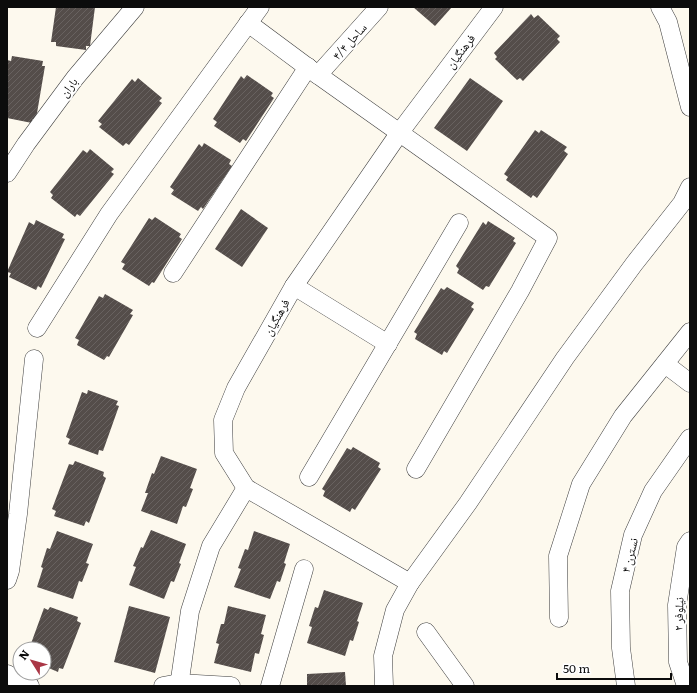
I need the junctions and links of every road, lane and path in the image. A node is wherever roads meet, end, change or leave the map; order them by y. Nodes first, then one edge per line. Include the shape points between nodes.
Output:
1 (135, 7) edge
2 (260, 7) edge
3 (379, 7) edge
4 (494, 7) edge
5 (660, 7) edge
6 (248, 23) junction
7 (313, 71) junction
8 (690, 107) edge
9 (400, 132) junction
10 (7, 173) edge
11 (690, 187) edge
12 (459, 223) dead end
13 (173, 273) dead end
14 (294, 286) junction
15 (37, 328) dead end
16 (690, 332) edge
17 (388, 344) junction
18 (34, 359) dead end
19 (665, 364) junction
20 (690, 383) edge
21 (690, 438) edge
22 (416, 468) dead end
23 (309, 477) dead end
24 (246, 488) junction
25 (690, 541) edge
26 (304, 569) dead end
27 (7, 580) edge
28 (410, 583) junction
29 (559, 618) dead end
30 (426, 632) dead end
31 (7, 674) edge
32 (173, 685) edge
33 (30, 686) edge
34 (231, 686) edge
35 (270, 686) edge
36 (384, 686) edge
37 (465, 686) edge
38 (626, 686) edge
39 (686, 686) edge

1 - 10 street, باران via 74,78
2 - 6 street
3 - 7 street, ساحل ۴/۴
4 - 9 street, فرهنگیان
5 - 8 street via 668,22
6 - 7 street
6 - 15 street via 109,214
7 - 9 street
7 - 13 street, ساحل ۴/۴
9 - 14 street, فرهنگیان
9 - 22 street via 548,238 520,291
11 - 28 street via 682,203 565,358 468,504
12 - 17 street
14 - 17 street
14 - 24 street, فرهنگیان via 236,388 223,420 224,452
16 - 19 street
17 - 23 street
18 - 27 street via 18,514
19 - 20 street
19 - 29 street via 623,416 582,484 558,556
21 - 38 street, نسترن ۴ via 653,491 633,535 620,591 621,648
24 - 28 street, فرهنگیان
24 - 32 street via 211,546 190,611
25 - 39 street, نیلوفر ۲ via 686,548 677,605 678,662
26 - 35 street
28 - 36 street via 395,610 383,656
30 - 37 street
31 - 33 street
32 - 34 street

